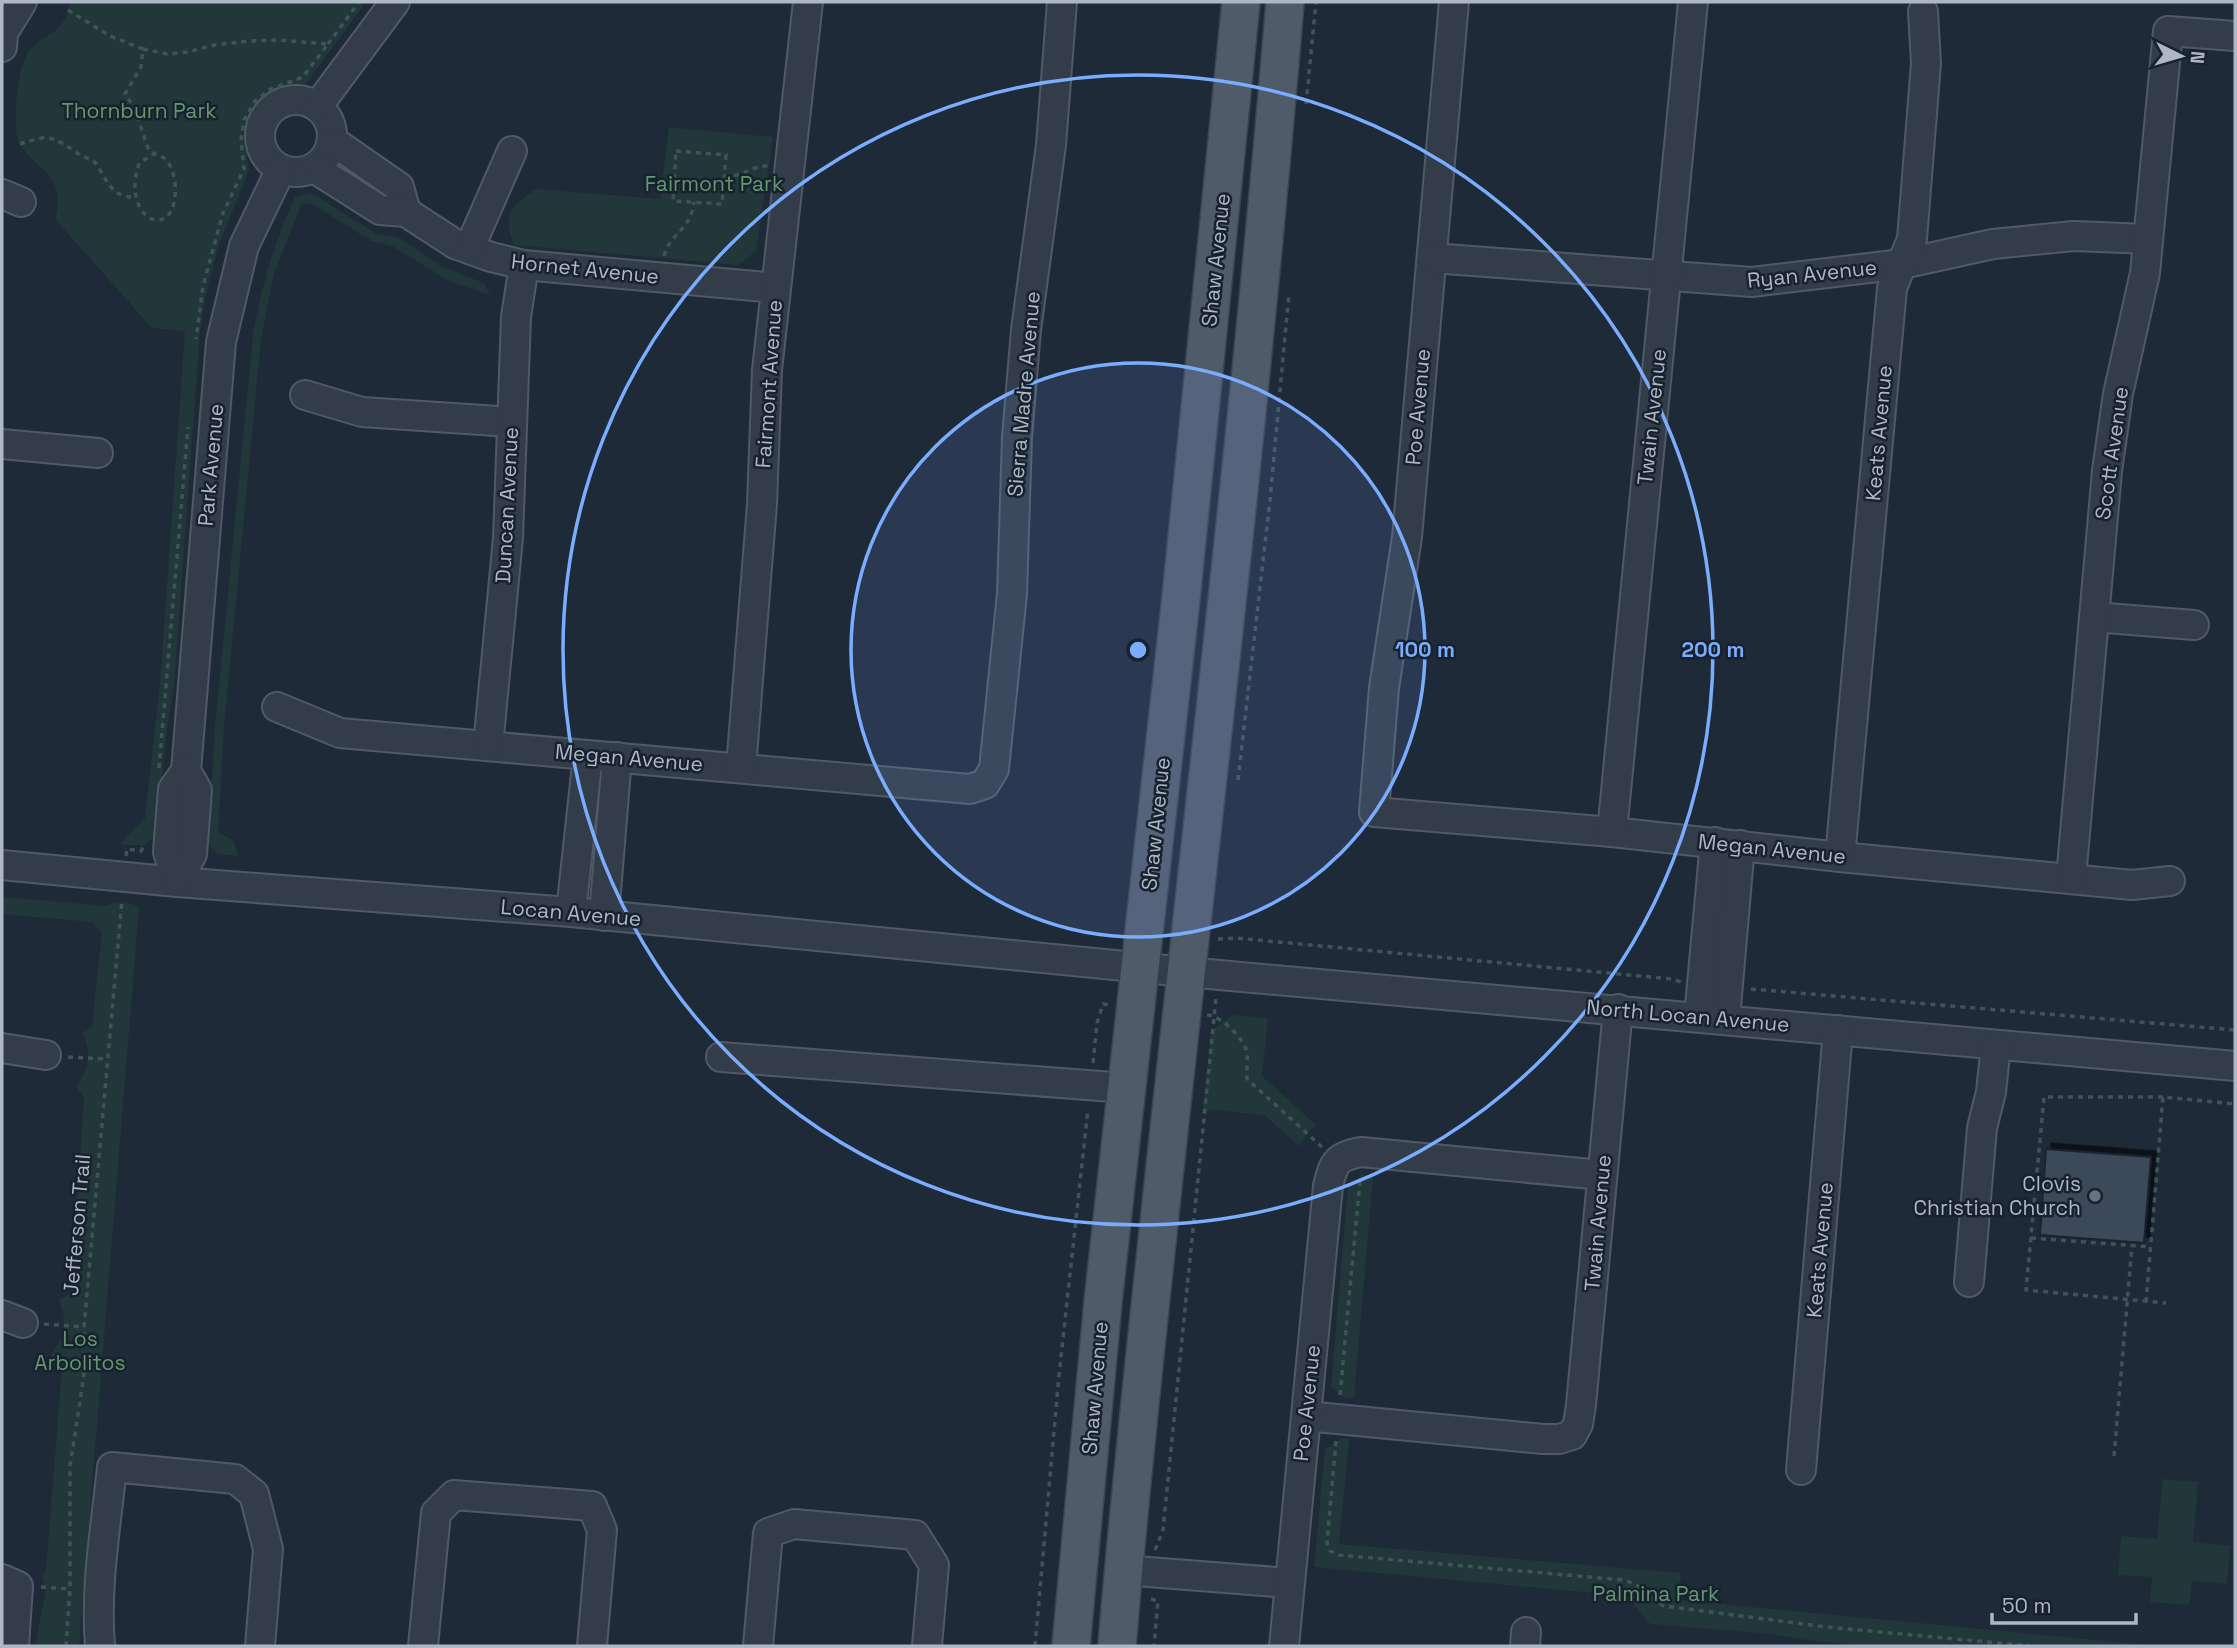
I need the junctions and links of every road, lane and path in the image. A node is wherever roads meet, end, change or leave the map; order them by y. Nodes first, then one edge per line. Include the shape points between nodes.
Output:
1 (22, 2) edge
2 (359, 2) edge
3 (395, 2) edge
4 (808, 2) edge
5 (1062, 2) edge
6 (1241, 2) edge
7 (1285, 2) edge
8 (1316, 2) edge
9 (1454, 2) edge
10 (1693, 2) edge
11 (68, 10) dead end
12 (1923, 12) dead end
13 (2235, 36) edge
14 (328, 44) dead end
15 (2, 47) edge
16 (317, 107) junction
17 (1305, 113) dead end
18 (19, 144) dead end
19 (512, 151) dead end
20 (154, 154) junction
21 (324, 155) junction
22 (791, 166) junction
23 (370, 167) junction
24 (281, 169) junction
25 (724, 176) junction
26 (353, 193) junction
27 (135, 197) junction
28 (694, 202) junction
29 (406, 212) junction
30 (2148, 239) junction
31 (469, 249) junction
32 (1432, 258) junction
33 (1902, 264) junction
34 (524, 265) junction
35 (1666, 276) junction
36 (662, 278) junction
37 (776, 288) junction
38 (1289, 292) dead end
39 (305, 395) dead end
40 (512, 422) junction
41 (2, 444) edge
42 (98, 453) dead end
43 (2094, 617) junction
44 (2194, 625) dead end
45 (277, 707) dead end
46 (488, 746) junction
47 (588, 755) junction
48 (617, 757) junction
49 (741, 768) junction
50 (985, 784) joint
51 (1237, 789) dead end
52 (1374, 812) joint
53 (1612, 832) junction
54 (1727, 844) junction
55 (578, 848) junction
56 (127, 849) dead end
57 (609, 850) junction
58 (1840, 857) junction
59 (2, 866) edge
60 (124, 877) junction
61 (2071, 878) junction
62 (2170, 881) dead end
63 (177, 882) junction
64 (571, 912) junction
65 (604, 916) junction
66 (1221, 927) dead end
67 (1140, 967) junction
68 (1186, 972) junction
69 (1686, 984) dead end
70 (1746, 989) dead end
71 (1618, 1009) junction
72 (1216, 1016) dead end
73 (1712, 1018) junction
74 (1838, 1030) junction
75 (2235, 1030) edge
76 (1996, 1045) junction
77 (2, 1048) edge
78 (46, 1055) joint
79 (721, 1057) dead end
80 (107, 1059) junction
81 (2235, 1066) edge
82 (1126, 1088) junction
83 (2162, 1097) junction
84 (2235, 1104) edge
85 (1602, 1175) junction
86 (2031, 1238) junction
87 (2132, 1246) junction
88 (2151, 1247) junction
89 (1969, 1282) dead end
90 (2127, 1300) junction
91 (1103, 1302) junction
92 (2146, 1302) junction
93 (2166, 1303) dead end
94 (12, 1319) edge
95 (84, 1327) junction
96 (1306, 1416) junction
97 (2114, 1456) dead end
98 (1801, 1470) dead end
99 (1138, 1571) junction
100 (10, 1583) edge
101 (1289, 1583) junction
102 (70, 1589) junction
103 (14, 1646) edge
104 (66, 1646) edge
105 (100, 1646) edge
106 (260, 1646) edge
107 (423, 1646) edge
108 (592, 1646) edge
109 (758, 1646) edge
110 (927, 1646) edge
111 (1070, 1646) edge
112 (1117, 1646) edge
113 (1154, 1646) edge
114 (1284, 1646) edge

1 - 15 street via 3,33
2 - 14 path
3 - 16 street
4 - 22 street, Fairmont Avenue
5 - 50 street, Sierra Madre Avenue via 1051,145 1017,437 1012,594 994,769
6 - 67 main road, Shaw Avenue
7 - 68 main road via 1272,164
8 - 17 path
9 - 32 street, Poe Avenue
10 - 35 street, Twain Avenue
11 - 20 path via 110,36 143,49 141,67 125,94
12 - 33 street, Keats Avenue via 1926,62 1912,239
13 - 30 street, Scott Avenue via 2168,31
16 - 21 street via 330,123
16 - 24 street via 295,100 283,103 265,118 260,141 264,153
18 - 27 path via 43,138 62,142 93,160 112,190
19 - 31 street
20 - 27 path via 139,163
20 - 27 path via 163,158 174,178 169,215 161,220 144,216
21 - 23 street via 340,146
21 - 24 street via 306,171
21 - 26 street, Hornet Avenue via 320,172
22 - 25 path via 756,166 739,177
22 - 37 street, Fairmont Avenue
23 - 26 street
23 - 29 street via 399,187
24 - 63 street, Park Avenue via 244,246 221,342 186,771 173,789 167,852
25 - 28 path via 722,204
25 - 28 path via 726,155 676,151 673,201
26 - 29 street, Hornet Avenue via 380,209
28 - 36 path via 692,217 664,253
29 - 31 street, Hornet Avenue
30 - 33 street, Ryan Avenue via 2074,236 1993,244
30 - 43 street, Scott Avenue via 2116,407
31 - 34 street, Hornet Avenue
32 - 35 street, Ryan Avenue
32 - 52 street, Poe Avenue via 1407,537 1384,688
33 - 35 street, Ryan Avenue via 1752,282
33 - 58 street, Keats Avenue via 1892,288
34 - 36 street, Hornet Avenue
34 - 40 street, Duncan Avenue via 516,317
35 - 53 street, Twain Avenue
36 - 37 street, Hornet Avenue
37 - 49 street, Fairmont Avenue
38 - 51 path
39 - 40 street via 362,412
40 - 46 street, Duncan Avenue via 508,538
41 - 42 street
43 - 44 street
43 - 61 street, Scott Avenue
45 - 46 street, Megan Avenue via 340,733
46 - 47 street, Megan Avenue
47 - 48 street, Megan Avenue
47 - 55 street
48 - 49 street, Megan Avenue
48 - 57 street
49 - 50 street, Megan Avenue via 970,789
52 - 53 street, Megan Avenue
53 - 54 street, Megan Avenue
54 - 58 street, Megan Avenue
54 - 73 street
55 - 57 street
55 - 64 street
56 - 60 path, Jefferson Trail
57 - 65 street
58 - 61 street, Megan Avenue
59 - 60 street, Locan Avenue
60 - 63 street, Locan Avenue
60 - 80 path, Jefferson Trail
61 - 62 street, Megan Avenue via 2132,885
63 - 64 street, Locan Avenue
64 - 65 street, Locan Avenue
65 - 67 street, Locan Avenue
66 - 69 path via 1218,939
67 - 68 street, North Locan Avenue
67 - 82 main road, Shaw Avenue
68 - 71 street, North Locan Avenue
68 - 99 main road
70 - 75 path
71 - 73 street, North Locan Avenue
71 - 85 street, Twain Avenue
72 - 99 path via 1163,1530
73 - 74 street, North Locan Avenue
74 - 76 street, North Locan Avenue
74 - 98 street, Keats Avenue
76 - 81 street, North Locan Avenue
76 - 89 street via 1982,1128
77 - 78 street
78 - 80 path
79 - 82 street
80 - 95 path, Jefferson Trail
82 - 91 main road, Shaw Avenue
83 - 84 path
83 - 86 path via 2044,1097
83 - 88 path
85 - 96 street, Poe Avenue via 1361,1152 1338,1161 1328,1186
85 - 96 street, Twain Avenue via 1581,1405 1572,1435 1543,1439
86 - 87 path
86 - 90 path via 2026,1290
87 - 88 path
87 - 90 path
88 - 92 path
90 - 92 path
90 - 97 path
91 - 99 main road via 1114,1386 1102,1546 1114,1566
91 - 111 main road, Shaw Avenue
92 - 93 path
94 - 95 path
95 - 102 path, Jefferson Trail via 84,1375 70,1466
96 - 101 street, Poe Avenue
99 - 101 street
99 - 112 main road
99 - 113 path via 1151,1601 1158,1601
100 - 102 path
100 - 103 street
101 - 114 street, Poe Avenue
102 - 104 path, Jefferson Trail
105 - 106 street via 100,1584 112,1467 235,1479 254,1494 268,1549
107 - 108 street via 436,1513 454,1495 592,1506 602,1530
109 - 110 street via 768,1534 794,1524 915,1535 933,1565

